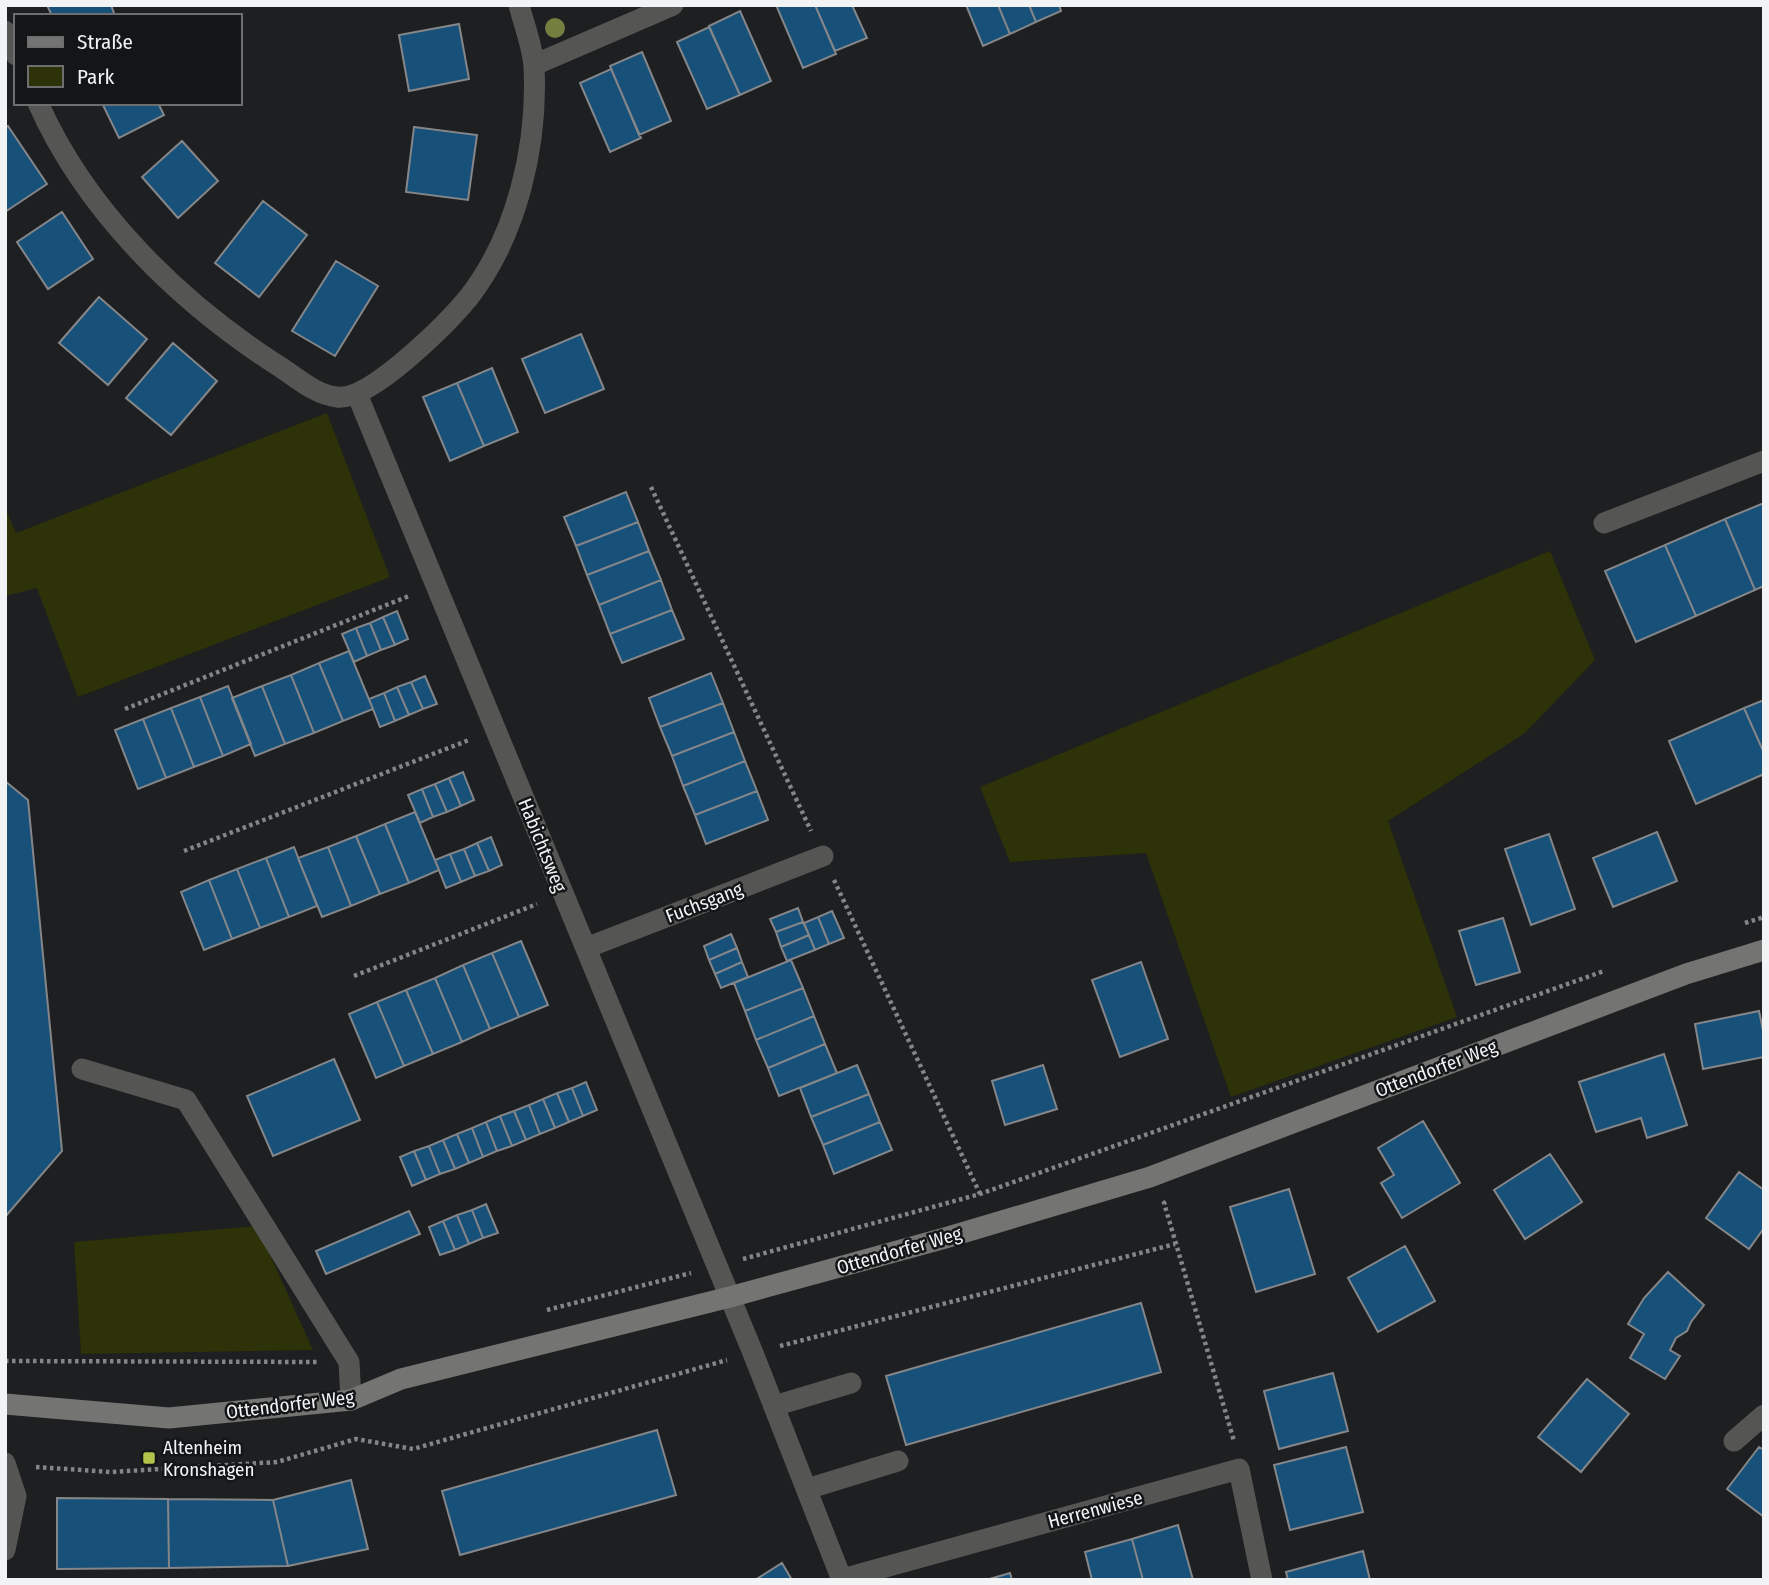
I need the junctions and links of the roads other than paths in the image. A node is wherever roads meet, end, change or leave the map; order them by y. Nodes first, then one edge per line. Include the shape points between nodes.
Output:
1 (519, 5) edge
2 (673, 5) edge
3 (5, 31) edge
4 (14, 51) edge
5 (534, 65) junction
6 (39, 105) edge
7 (357, 394) junction
8 (1764, 461) edge
9 (1604, 523) dead end
10 (823, 856) dead end
11 (586, 948) junction
12 (1764, 950) edge
13 (82, 1069) dead end
14 (730, 1297) junction
15 (851, 1383) dead end
16 (351, 1400) junction
17 (5, 1404) edge
18 (774, 1406) junction
19 (1764, 1415) edge
20 (1734, 1441) dead end
21 (898, 1461) dead end
22 (6, 1464) edge
23 (807, 1489) junction
24 (5, 1550) edge
25 (842, 1579) edge
26 (1262, 1580) edge

1 - 5 street
2 - 5 street
3 - 4 street
5 - 7 street via 527,158 514,209 495,254 470,296 438,332
6 - 7 street via 75,170 131,244 194,305 321,393 339,398
7 - 11 street, Habichtsweg
8 - 9 street
10 - 11 street, Fuchsgang
11 - 14 street, Habichtsweg
12 - 14 main road, Ottendorfer Weg via 1686,974 1150,1177
13 - 16 street via 186,1100 349,1362
14 - 16 main road, Ottendorfer Weg via 401,1379
14 - 18 street, Herrenwiese
15 - 18 street
16 - 17 main road, Ottendorfer Weg via 169,1418
18 - 23 street, Herrenwiese
19 - 20 street
21 - 23 street
22 - 24 street via 16,1496
23 - 25 street, Herrenwiese
25 - 26 street, Herrenwiese via 1238,1469

